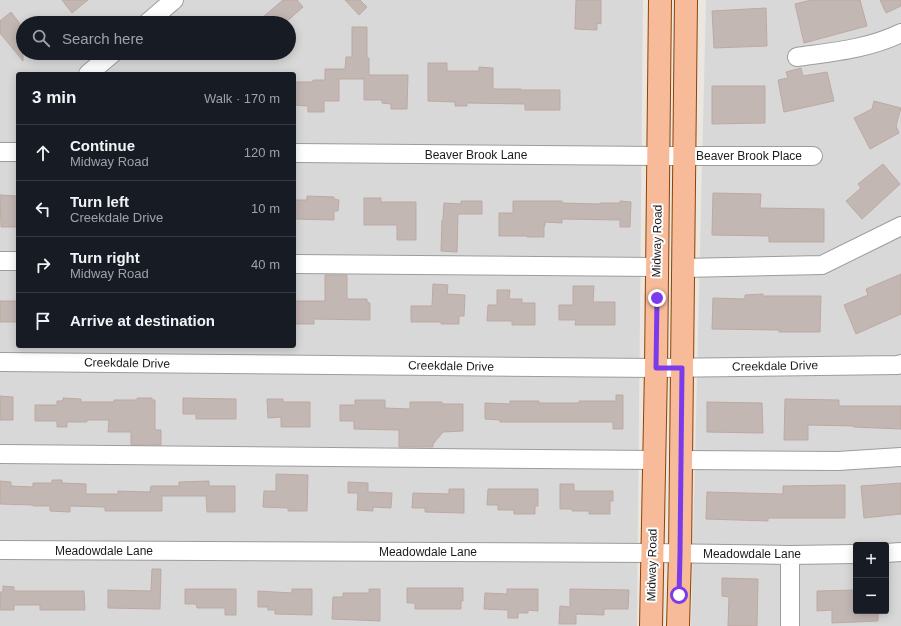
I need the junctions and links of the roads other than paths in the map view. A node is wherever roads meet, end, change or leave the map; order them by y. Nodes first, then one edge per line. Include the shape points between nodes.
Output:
1 (174, 0) edge
2 (660, 0) edge
3 (686, 0) edge
4 (155, 16) edge
5 (901, 33) edge
6 (797, 57) dead end
7 (104, 60) edge
8 (90, 72) edge
9 (296, 153) edge
10 (658, 156) junction
11 (684, 156) junction
12 (813, 156) dead end
13 (901, 226) edge
14 (0, 261) edge
15 (16, 262) edge
16 (296, 264) edge
17 (657, 267) junction
18 (683, 268) junction
19 (0, 362) edge
20 (901, 364) edge
21 (656, 368) junction
22 (682, 368) junction
23 (0, 454) edge
24 (901, 457) edge
25 (654, 460) junction
26 (681, 460) junction
27 (0, 550) edge
28 (901, 552) edge
29 (652, 553) junction
30 (889, 553) edge
31 (680, 554) junction
32 (853, 554) edge
33 (790, 555) junction
34 (651, 626) edge
35 (678, 626) edge
36 (790, 626) edge

1 - 4 street
2 - 10 main road, Midway Road
3 - 11 main road
5 - 6 street via 870,46
7 - 8 street
9 - 10 street, Beaver Brook Lane
10 - 11 street, Beaver Brook Lane
10 - 17 main road, Midway Road
11 - 12 street, Beaver Brook Place
11 - 18 main road
13 - 18 street via 822,265
14 - 15 street
16 - 17 street
17 - 21 main road, Midway Road
18 - 22 main road
19 - 21 street, Creekdale Drive
20 - 22 street, Creekdale Drive
21 - 22 street, Creekdale Drive
21 - 25 main road, Midway Road
22 - 26 main road
23 - 25 street
24 - 26 street via 838,460
25 - 29 main road, Midway Road
26 - 31 main road
27 - 29 street, Meadowdale Lane
28 - 30 street
29 - 31 street, Meadowdale Lane
29 - 34 main road, Midway Road
31 - 33 street, Meadowdale Lane
31 - 35 main road
32 - 33 street, Meadowdale Lane
33 - 36 street

